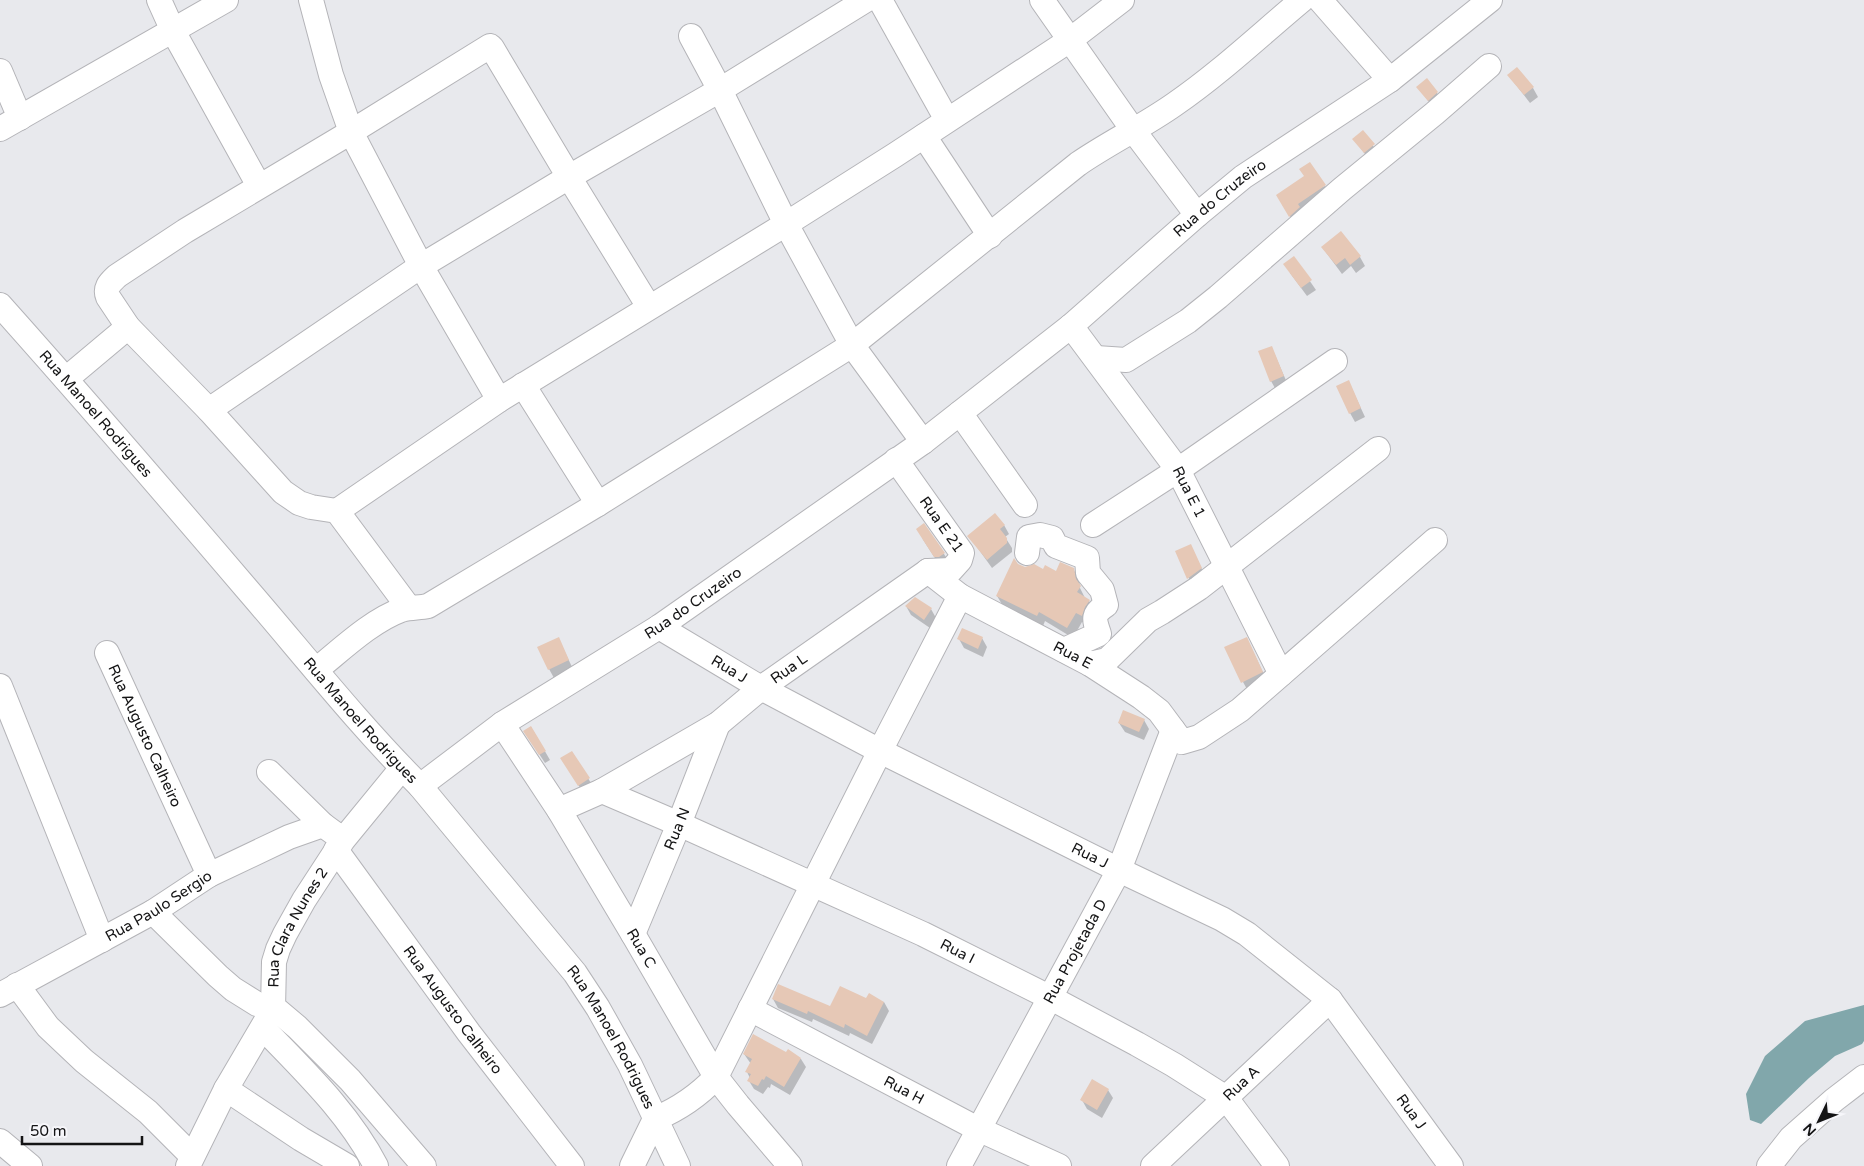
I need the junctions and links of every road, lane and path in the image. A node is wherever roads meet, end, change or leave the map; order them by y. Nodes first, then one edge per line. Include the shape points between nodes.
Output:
1 (159, 0) edge
2 (226, 0) edge
3 (311, 0) edge
4 (866, 0) edge
5 (880, 0) edge
6 (1042, 0) edge
7 (1122, 0) edge
8 (1302, 0) edge
9 (1320, 0) edge
10 (1490, 0) edge
11 (173, 31) junction
12 (691, 36) dead end
13 (1070, 40) junction
14 (1489, 66) dead end
15 (0, 72) edge
16 (1390, 80) junction
17 (720, 90) junction
18 (947, 120) junction
19 (10, 124) edge
20 (1133, 130) junction
21 (350, 132) junction
22 (924, 136) junction
23 (569, 177) junction
24 (259, 186) junction
25 (1197, 215) junction
26 (786, 224) junction
27 (990, 236) junction
28 (421, 266) junction
29 (0, 306) edge
30 (649, 307) junction
31 (128, 326) junction
32 (1072, 326) junction
33 (852, 345) junction
34 (1096, 358) junction
35 (1335, 361) dead end
36 (66, 379) junction
37 (523, 385) junction
38 (499, 400) junction
39 (209, 410) junction
40 (960, 413) junction
41 (924, 442) junction
42 (1378, 450) dead end
43 (896, 460) junction
44 (1178, 470) junction
45 (598, 504) junction
46 (1025, 505) dead end
47 (337, 511) junction
48 (1093, 525) dead end
49 (1435, 540) dead end
50 (1028, 553) dead end
51 (1227, 566) junction
52 (928, 571) junction
53 (960, 596) junction
54 (409, 608) junction
55 (659, 627) junction
56 (1064, 650) junction
57 (107, 653) dead end
58 (1090, 664) junction
59 (316, 670) junction
60 (1281, 674) junction
61 (0, 686) edge
62 (761, 688) junction
63 (502, 724) junction
64 (718, 724) junction
65 (1173, 730) junction
66 (880, 750) junction
67 (402, 768) junction
68 (269, 772) dead end
69 (420, 786) junction
70 (602, 791) junction
71 (559, 810) junction
72 (679, 824) junction
73 (323, 825) junction
74 (340, 845) junction
75 (1119, 870) junction
76 (209, 875) junction
77 (814, 884) junction
78 (153, 912) junction
79 (633, 934) junction
80 (102, 940) junction
81 (5, 991) edge
82 (1051, 998) junction
83 (1330, 1000) junction
84 (750, 1009) junction
85 (268, 1018) junction
86 (716, 1077) junction
87 (1864, 1077) edge
88 (226, 1089) junction
89 (1226, 1098) junction
90 (655, 1119) junction
91 (978, 1128) junction
92 (0, 1141) edge
93 (190, 1161) edge
94 (30, 1166) edge
95 (347, 1166) edge
96 (376, 1166) edge
97 (424, 1166) edge
98 (572, 1166) edge
99 (632, 1166) edge
100 (678, 1166) edge
101 (790, 1166) edge
102 (959, 1166) edge
103 (1059, 1166) edge
104 (1153, 1166) edge
105 (1277, 1166) edge
106 (1451, 1166) edge
107 (1769, 1166) edge

1 - 11 street
2 - 11 street
3 - 21 street
4 - 17 street
5 - 18 street
6 - 13 street
7 - 13 street
8 - 20 street via 1190,93
9 - 16 street
10 - 16 street, Rua do Cruzeiro
11 - 19 street
11 - 24 street
12 - 17 street
13 - 18 street
13 - 20 street
14 - 34 street via 1188,321 1126,360
15 - 19 street
16 - 25 street, Rua do Cruzeiro via 1243,177
17 - 23 street
17 - 26 street
18 - 22 street
20 - 25 street
20 - 27 street via 1078,164
21 - 23 street via 490,46
21 - 24 street
21 - 28 street
22 - 26 street
22 - 27 street
23 - 28 street
23 - 30 street
24 - 31 street via 185,231 108,285 107,293
25 - 32 street, Rua do Cruzeiro
26 - 30 street
26 - 33 street
27 - 33 street
28 - 38 street
28 - 39 street
29 - 36 street, Rua Manoel Rodrigues
30 - 37 street
31 - 36 street
31 - 39 street
32 - 34 street, Rua E 1
32 - 40 street, Rua do Cruzeiro
33 - 41 street
33 - 45 street
34 - 44 street, Rua E 1
35 - 44 street
36 - 59 street, Rua Manoel Rodrigues
37 - 38 street
37 - 45 street
38 - 47 street
39 - 47 street via 283,492 311,507
40 - 41 street, Rua do Cruzeiro
40 - 46 street
41 - 43 street, Rua do Cruzeiro
42 - 51 street
43 - 52 street, Rua E 21 via 961,550 960,560 951,570
43 - 55 street, Rua do Cruzeiro
44 - 48 street
44 - 51 street, Rua E 1
45 - 54 street via 428,606
47 - 54 street
49 - 60 street
50 - 56 street via 1029,537 1052,538 1056,546 1087,558 1088,573 1102,590 1106,605 1097,611 1094,620 1098,634
51 - 58 street via 1185,598 1148,620 1107,660
51 - 60 street, Rua E 1
52 - 53 street
52 - 62 street, Rua L
53 - 56 street, Rua E
53 - 66 street
54 - 59 street via 380,621
55 - 62 street, Rua J
55 - 63 street, Rua do Cruzeiro
56 - 58 street, Rua E
57 - 76 street, Rua Augusto Calheiro
58 - 65 street, Rua E via 1150,703
59 - 67 street, Rua Manoel Rodrigues
60 - 65 street via 1240,710 1200,736 1182,742
61 - 80 street
62 - 64 street, Rua L
62 - 66 street, Rua J
63 - 69 street, Rua do Cruzeiro
63 - 71 street, Rua C
64 - 70 street, Rua L
64 - 72 street, Rua N
65 - 75 street, Rua Projetada D
66 - 75 street, Rua J
66 - 77 street
67 - 69 street, Rua Manoel Rodrigues
67 - 74 street, Rua Clara Nunes 2
68 - 73 street, Rua Augusto Calheiro
69 - 90 street, Rua Manoel Rodrigues via 575,973 623,1051
70 - 71 street, Rua L
70 - 72 street, Rua I
71 - 79 street, Rua C
72 - 77 street, Rua I
72 - 79 street, Rua N
73 - 74 street, Rua Augusto Calheiro
73 - 76 street, Rua Paulo Sergio
74 - 85 street, Rua Clara Nunes 2 via 304,900 278,949
74 - 98 street, Rua Augusto Calheiro via 469,1033
75 - 82 street, Rua Projetada D
75 - 83 street, Rua J via 1247,934
76 - 78 street, Rua Paulo Sergio
77 - 82 street, Rua I
77 - 84 street
78 - 80 street, Rua Paulo Sergio
78 - 85 street via 218,976 257,1004
79 - 86 street, Rua C
80 - 81 street, Rua Paulo Sergio
81 - 93 street via 148,1112
82 - 89 street, Rua I via 1174,1065
82 - 91 street, Rua Projetada D
83 - 89 street, Rua A
83 - 106 street, Rua J
84 - 86 street
84 - 91 street, Rua H
85 - 88 street
85 - 96 street via 361,1138
85 - 97 street via 297,1027 350,1080
86 - 90 street via 684,1104
86 - 101 street, Rua C
87 - 107 street via 1797,1133
88 - 93 street
88 - 95 street
89 - 104 street, Rua A
89 - 105 street, Rua I
90 - 99 street
90 - 100 street, Rua Manoel Rodrigues
91 - 102 street, Rua Projetada D
91 - 103 street, Rua H
92 - 94 street

